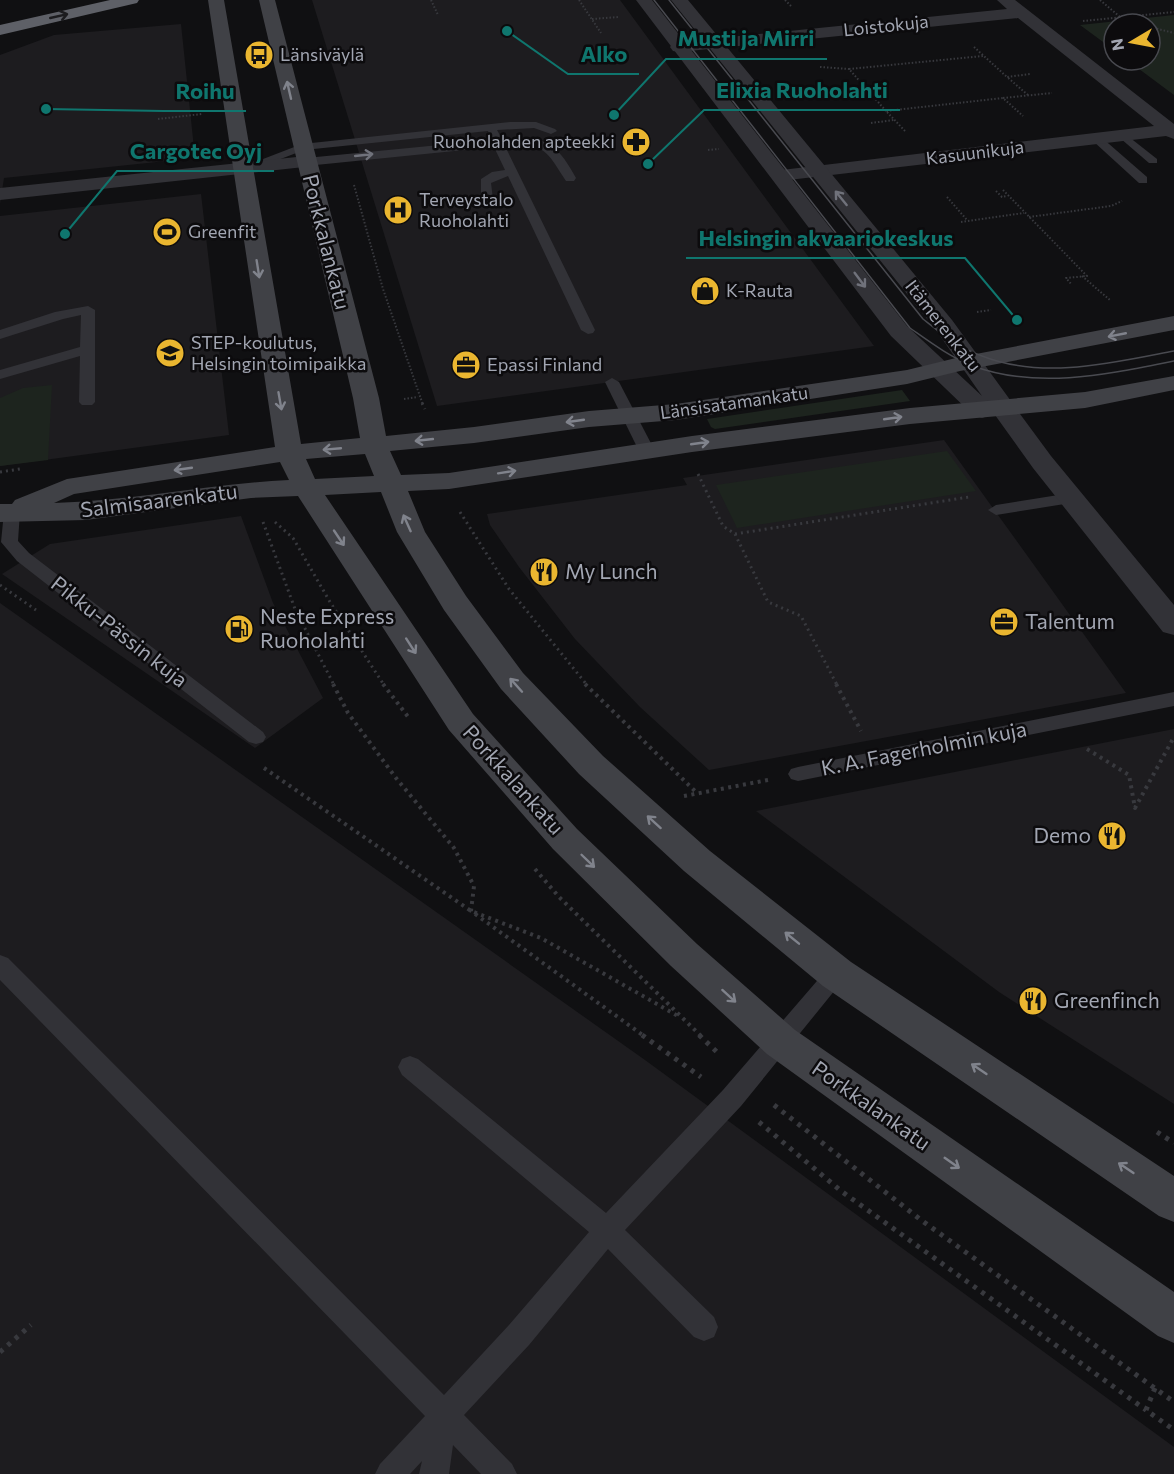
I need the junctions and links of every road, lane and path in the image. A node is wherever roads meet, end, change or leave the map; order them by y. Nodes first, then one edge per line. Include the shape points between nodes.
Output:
1 (130, 0) edge
2 (216, 0) edge
3 (267, 0) edge
4 (431, 0) edge
5 (579, 0) edge
6 (644, 0) edge
7 (679, 0) edge
8 (1005, 0) edge
9 (1100, 0) edge
10 (1114, 12) edge
11 (1021, 13) junction
12 (438, 15) dead end
13 (621, 17) dead end
14 (592, 19) junction
15 (1102, 19) edge
16 (1077, 21) dead end
17 (0, 30) edge
18 (601, 33) dead end
19 (715, 44) junction
20 (679, 47) junction
21 (888, 57) dead end
22 (896, 64) junction
23 (820, 68) dead end
24 (849, 69) junction
25 (1030, 74) dead end
26 (1007, 77) junction
27 (867, 90) junction
28 (843, 92) dead end
29 (1052, 93) dead end
30 (1028, 95) junction
31 (1003, 98) junction
32 (947, 104) junction
33 (952, 110) dead end
34 (886, 111) junction
35 (203, 114) dead end
36 (485, 114) dead end
37 (158, 118) dead end
38 (454, 118) dead end
39 (895, 120) junction
40 (1027, 120) dead end
41 (871, 123) dead end
42 (490, 127) junction
43 (460, 130) junction
44 (551, 131) dead end
45 (1172, 132) edge
46 (907, 134) dead end
47 (1124, 136) junction
48 (1097, 139) junction
49 (497, 142) junction
50 (304, 154) junction
51 (1153, 161) dead end
52 (243, 169) junction
53 (776, 170) junction
54 (819, 171) junction
55 (511, 172) junction
56 (352, 178) dead end
57 (570, 178) dead end
58 (1143, 180) dead end
59 (1003, 190) dead end
60 (996, 191) dead end
61 (1123, 193) dead end
62 (0, 194) edge
63 (1008, 196) junction
64 (947, 197) dead end
65 (487, 199) dead end
66 (1025, 213) junction
67 (1029, 217) junction
68 (968, 221) junction
69 (961, 222) dead end
70 (1082, 276) junction
71 (1072, 285) dead end
72 (1111, 301) dead end
73 (1174, 323) edge
74 (588, 330) dead end
75 (0, 335) edge
76 (87, 350) junction
77 (972, 362) junction
78 (937, 370) junction
79 (0, 375) edge
80 (612, 382) dead end
81 (1174, 383) edge
82 (418, 397) dead end
83 (87, 402) dead end
84 (992, 409) junction
85 (630, 417) junction
86 (375, 446) junction
87 (647, 451) junction
88 (289, 453) junction
89 (696, 470) dead end
90 (449, 481) junction
91 (389, 484) junction
92 (307, 489) junction
93 (970, 497) dead end
94 (1071, 498) junction
95 (996, 510) dead end
96 (6, 512) edge
97 (261, 516) dead end
98 (735, 534) junction
99 (1174, 625) edge
100 (1174, 699) edge
101 (1047, 724) junction
102 (256, 737) dead end
103 (1174, 737) edge
104 (876, 758) junction
105 (798, 774) joint
106 (697, 793) junction
107 (675, 798) dead end
108 (471, 911) junction
109 (0, 965) edge
110 (837, 974) junction
111 (781, 1042) junction
112 (410, 1066) dead end
113 (739, 1090) junction
114 (1154, 1130) dead end
115 (1174, 1143) edge
116 (1174, 1201) edge
117 (608, 1230) junction
118 (1174, 1320) edge
119 (31, 1325) dead end
120 (704, 1327) dead end
121 (0, 1352) edge
122 (1155, 1388) junction
123 (1174, 1402) edge
124 (1146, 1410) junction
125 (444, 1415) junction
126 (1174, 1430) edge
127 (390, 1474) edge
128 (434, 1474) edge
129 (502, 1474) edge

17 -> 1 highway
2 - 52 main road, Porkkalankatu
50 -> 3 main road, Porkkalankatu
4 - 12 path
5 - 14 path
6 - 20 street
7 - 19 street, Itämerenkatu
8 - 11 street
9 - 10 path
11 - 19 street, Loistokuja
11 - 45 street
13 - 14 path
14 - 18 path
15 - 16 path
19 - 20 street, Loistokuja
19 - 54 street, Itämerenkatu
20 - 53 street, Itämerenkatu
21 - 22 path
22 - 24 path
22 - 26 path via 983,56
23 - 24 path
24 - 27 path
25 - 26 path
26 - 30 path
27 - 28 path
27 - 34 path
29 - 30 path
30 - 31 path
31 - 32 path
31 - 40 path
32 - 33 path
32 - 34 path
34 - 39 path
35 - 37 path
36 - 42 lane
38 - 43 lane
39 - 41 path
39 - 46 path
42 - 43 lane
42 - 44 lane via 524,124
42 - 49 lane
43 - 50 lane
45 - 47 street, Kasuunikuja
47 - 48 street, Kasuunikuja
47 - 51 lane
48 - 54 street, Kasuunikuja
48 - 58 lane
50 -> 49 lane
49 - 55 lane
49 - 57 lane via 527,140 550,149
50 - 52 street
50 - 86 main road, Porkkalankatu
52 - 62 street
52 -> 88 main road, Porkkalankatu
53 - 54 street, Kasuunikuja
53 -> 78 street, Itämerenkatu via 892,322
77 -> 54 street, Itämerenkatu
55 - 65 lane via 485,182
55 - 74 lane
56 - 82 path
59 - 63 path
60 - 63 path via 1002,197
61 - 67 path via 1122,201 1112,206
63 - 66 path
64 - 68 path
66 - 67 path
66 - 68 path
67 - 70 path via 1087,276
68 - 69 path
70 - 71 path via 1066,278
70 - 72 path
73 -> 77 main road, Länsisatamankatu
75 - 76 lane via 88,310
76 - 79 lane
76 - 83 lane
77 - 78 main road, Länsisatamankatu
77 - 84 street, Itämerenkatu
78 - 84 street, Itämerenkatu
78 - 85 main road, Länsisatamankatu
80 - 85 lane
81 - 84 main road, Länsisatamankatu via 1085,400
87 -> 84 main road, Länsisatamankatu
84 - 94 street, Itämerenkatu via 1019,432
85 -> 86 main road, Länsisatamankatu
85 - 87 lane
86 -> 88 main road, Länsisatamankatu
86 - 91 main road, Porkkalankatu
90 -> 87 main road, Länsisatamankatu
88 - 92 main road, Porkkalankatu
88 -> 96 main road, Salmisaarenkatu via 67,487
89 - 98 path via 723,526
90 - 91 main road, Länsisatamankatu
90 - 106 path via 458,508 509,589 580,679
91 - 92 main road, Länsisatamankatu
110 -> 91 main road, Porkkalankatu via 697,861 591,765 512,681 455,603 411,532
92 - 96 main road, Salmisaarenkatu via 251,490 86,511
92 -> 111 main road, Porkkalankatu via 461,722 565,839 684,956
93 - 98 path
94 - 95 lane
94 - 99 street, Itämerenkatu
96 - 102 lane, Pikku-Pässin kuja via 9,542 23,557
97 - 108 path via 295,609 348,713 454,848 474,886
98 - 104 path via 768,602 801,616
100 - 101 lane, K. A. Fagerholmin kuja
101 - 103 path via 1129,775 1135,808
101 - 104 lane, K. A. Fagerholmin kuja
104 - 105 lane, K. A. Fagerholmin kuja
105 - 106 path, K. A. Fagerholmin kuja
106 - 107 path, K. A. Fagerholmin kuja
108 - 113 path
108 - 113 path via 541,938 684,1020
109 - 125 lane
110 - 111 lane
116 -> 110 main road, Porkkalankatu
111 - 113 lane
111 -> 118 main road, Porkkalankatu
112 - 117 lane
113 - 117 lane
113 - 122 path
113 - 124 path via 841,1191
114 - 115 path
117 - 120 lane
117 - 125 lane via 519,1335
119 - 121 path
122 - 123 path
122 - 124 path
124 - 126 path
125 - 127 lane
125 - 128 lane
125 - 129 lane

